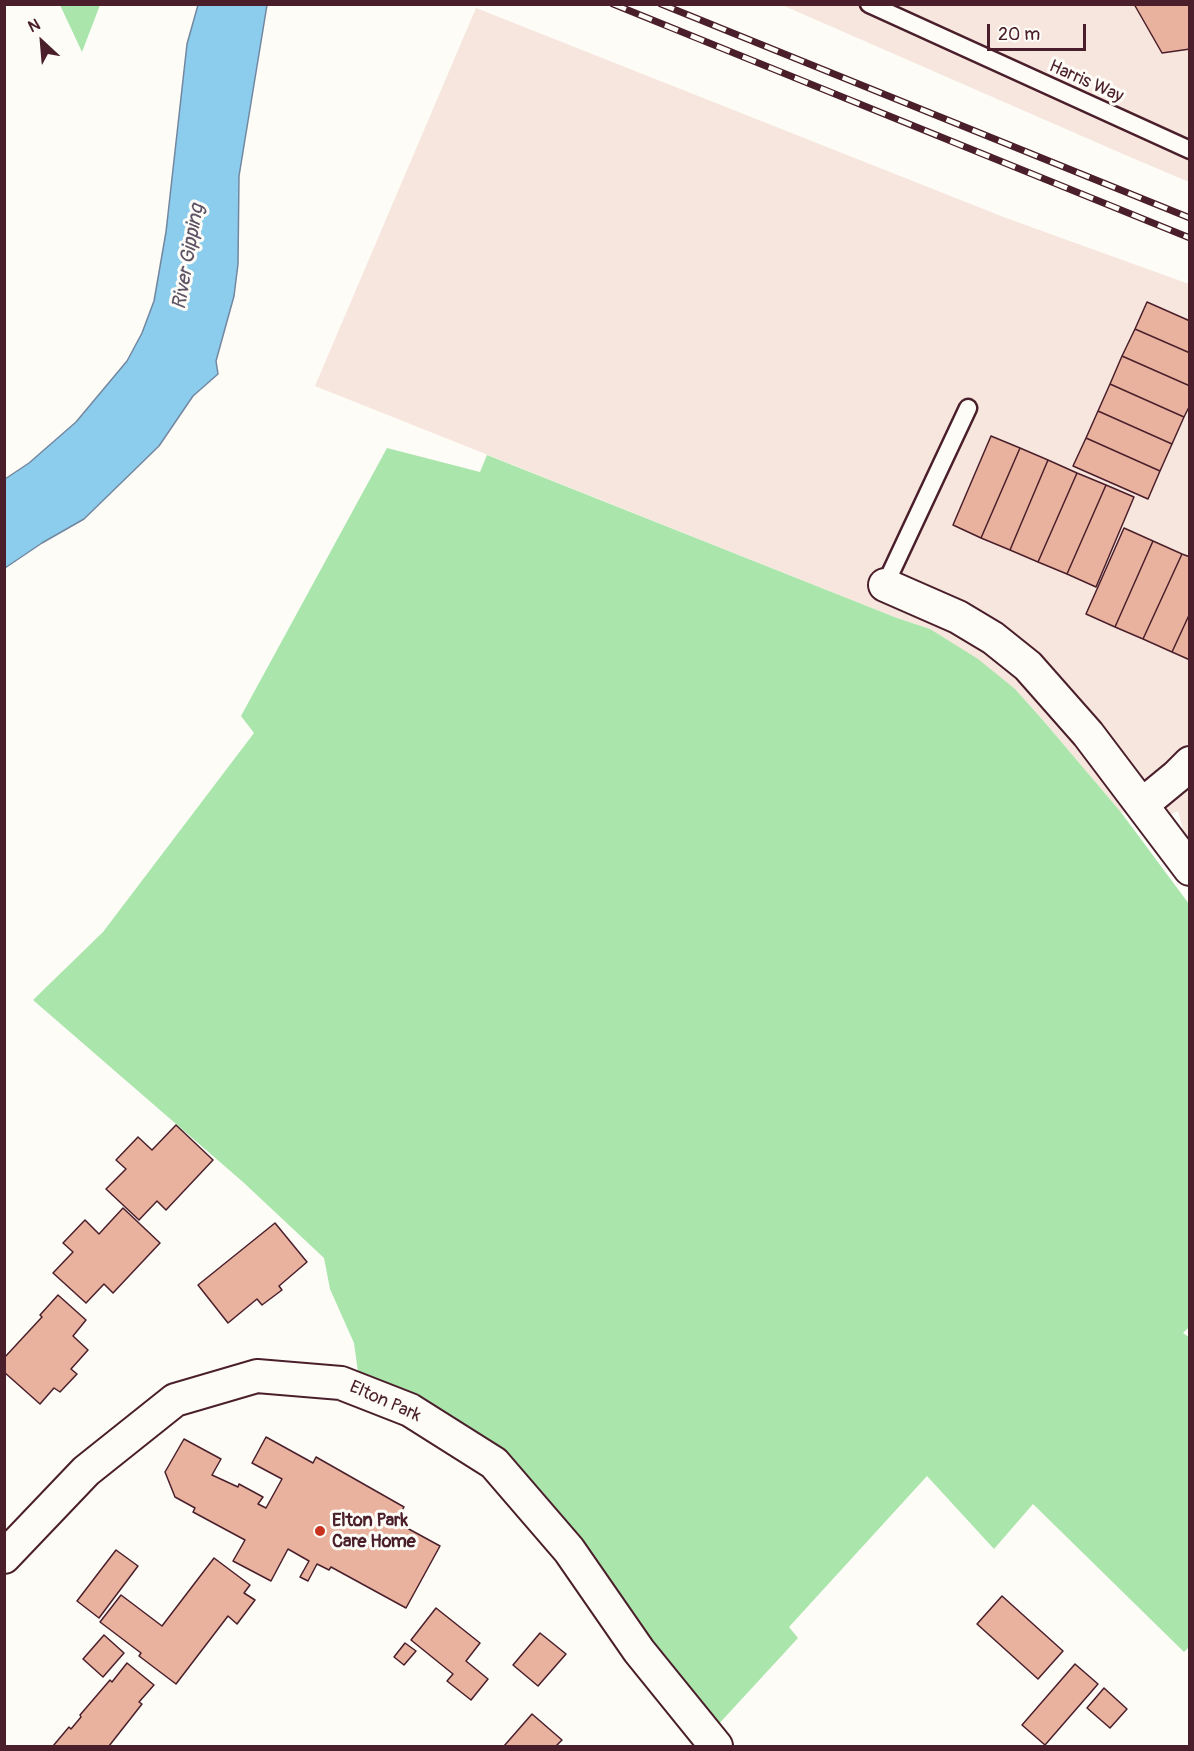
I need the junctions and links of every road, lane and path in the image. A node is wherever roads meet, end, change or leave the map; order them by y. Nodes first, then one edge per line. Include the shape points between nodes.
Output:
1 (869, 4) edge
2 (1190, 150) edge
3 (969, 408) dead end
4 (885, 585) joint
5 (1190, 763) edge
6 (1143, 804) junction
7 (1190, 869) edge
8 (4, 1557) edge
9 (716, 1746) edge

1 - 2 lane, Harris Way
3 - 4 lane
4 - 6 street via 958,616 1028,666
5 - 6 street
6 - 7 street
8 - 9 street, Elton Park via 86,1471 175,1400 257,1376 341,1383 410,1410 494,1463 569,1550 639,1651

